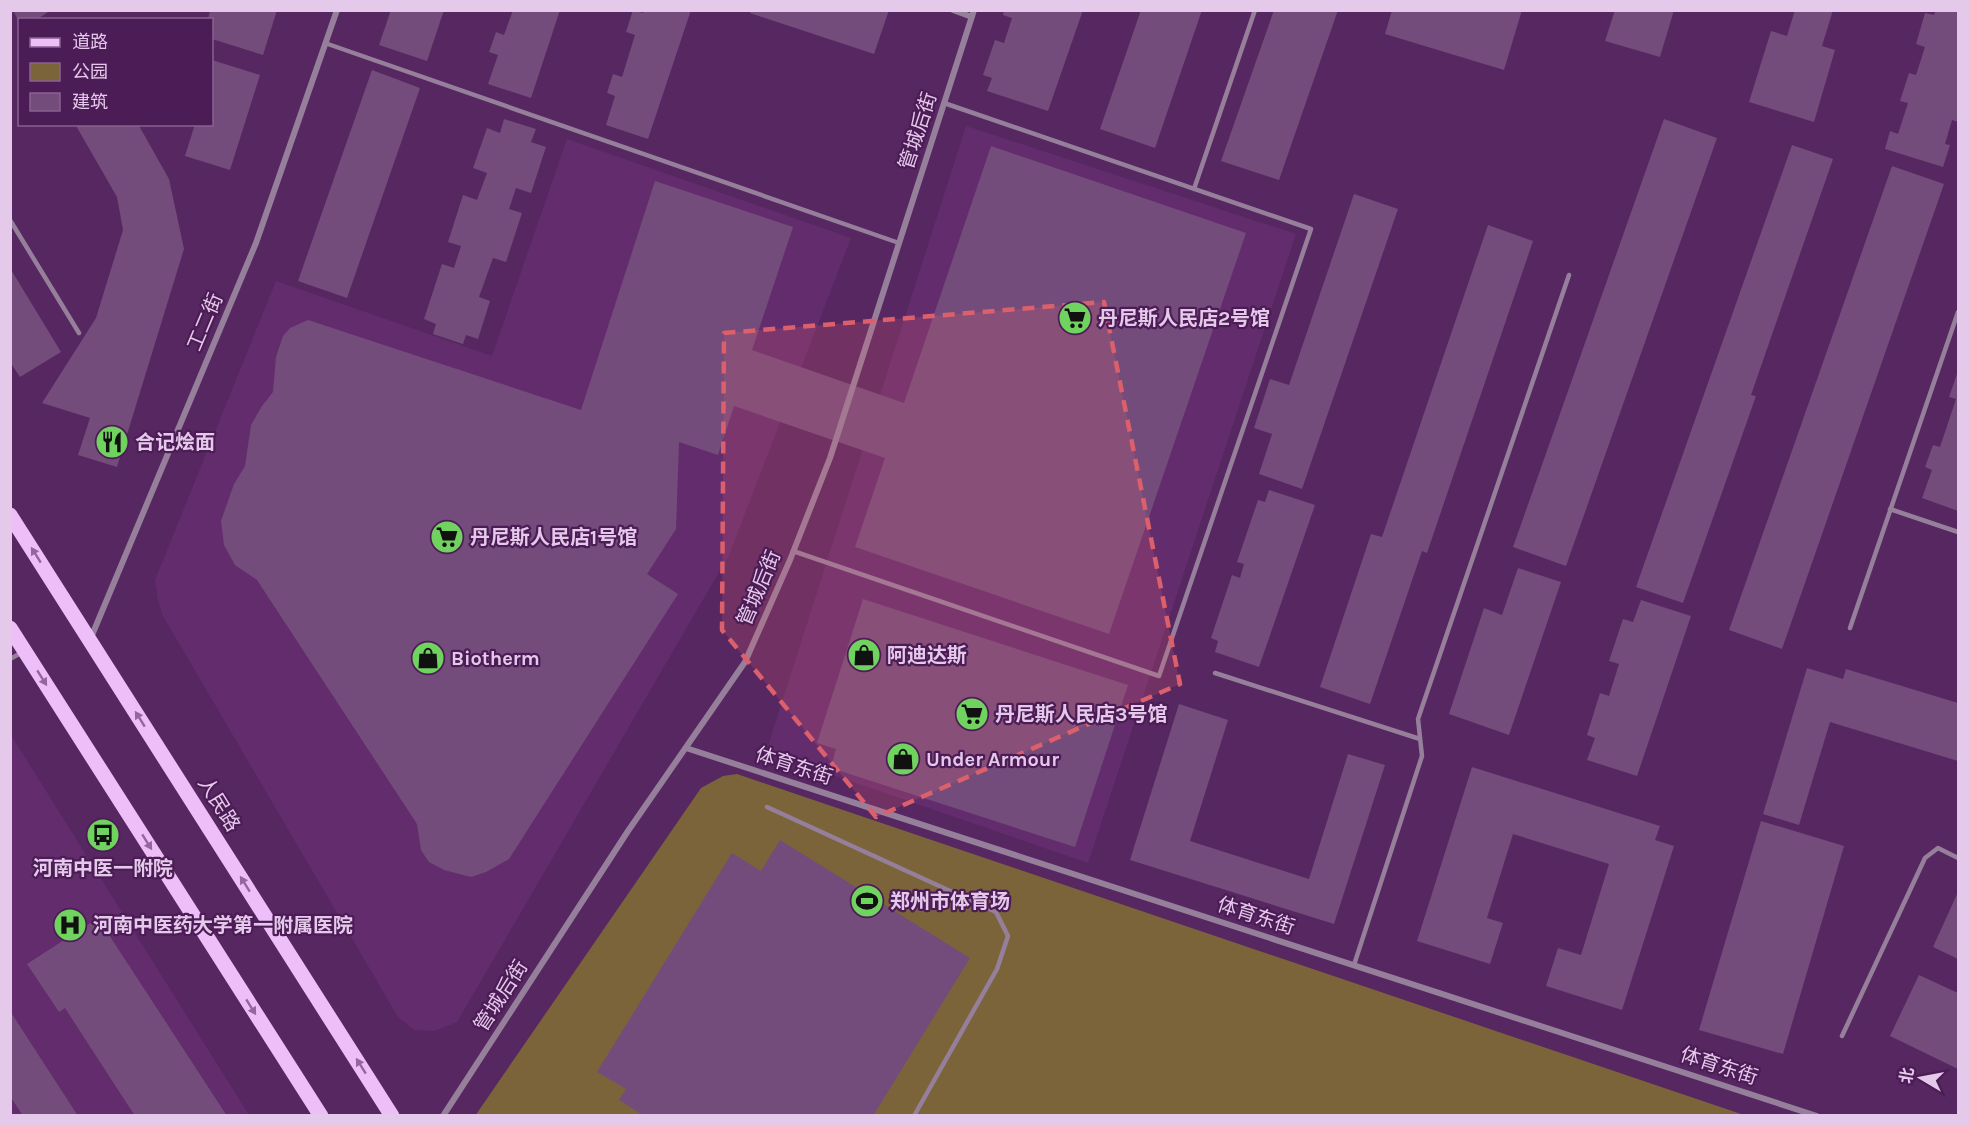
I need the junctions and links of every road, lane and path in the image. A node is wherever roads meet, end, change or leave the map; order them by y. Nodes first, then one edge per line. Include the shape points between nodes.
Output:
1 (337, 10) edge
2 (953, 10) edge
3 (1255, 10) edge
4 (973, 14) edge
5 (325, 44) junction
6 (944, 103) junction
7 (1194, 189) junction
8 (10, 220) edge
9 (899, 243) junction
10 (1569, 275) dead end
11 (1959, 312) edge
12 (79, 333) dead end
13 (1890, 509) junction
14 (10, 515) edge
15 (1959, 532) edge
16 (793, 551) junction
17 (10, 628) edge
18 (1850, 628) dead end
19 (90, 640) junction
20 (24, 650) junction
21 (10, 659) edge
22 (1215, 673) dead end
23 (1420, 739) junction
24 (686, 748) junction
25 (767, 807) dead end
26 (1959, 858) edge
27 (1354, 965) junction
28 (1842, 1036) dead end
29 (321, 1116) edge
30 (392, 1116) edge
31 (443, 1116) edge
32 (914, 1116) edge
33 (1817, 1116) edge

1 - 5 street, 工二街
2 - 4 street
3 - 7 lane
4 - 6 street, 管城后街
5 - 9 lane
5 - 19 street, 工二街 via 256,243
6 - 7 lane
6 - 9 street, 管城后街
7 - 16 lane via 1311,229 1159,676
8 - 12 lane
9 - 16 street, 管城后街 via 830,458
10 - 23 lane via 1418,720
11 - 13 lane
13 - 15 lane
13 - 18 lane
19 -> 14 main road, 人民路
16 - 24 street, 管城后街 via 745,662
17 - 20 main road
30 -> 19 main road, 人民路
20 - 21 lane
20 -> 29 main road
22 - 23 lane
23 - 27 lane via 1422,756
24 - 27 street, 体育东街
24 - 31 street, 管城后街
25 - 32 lane via 996,912 1008,936 997,969
26 - 28 lane via 1938,848 1925,858
27 - 33 street, 体育东街

